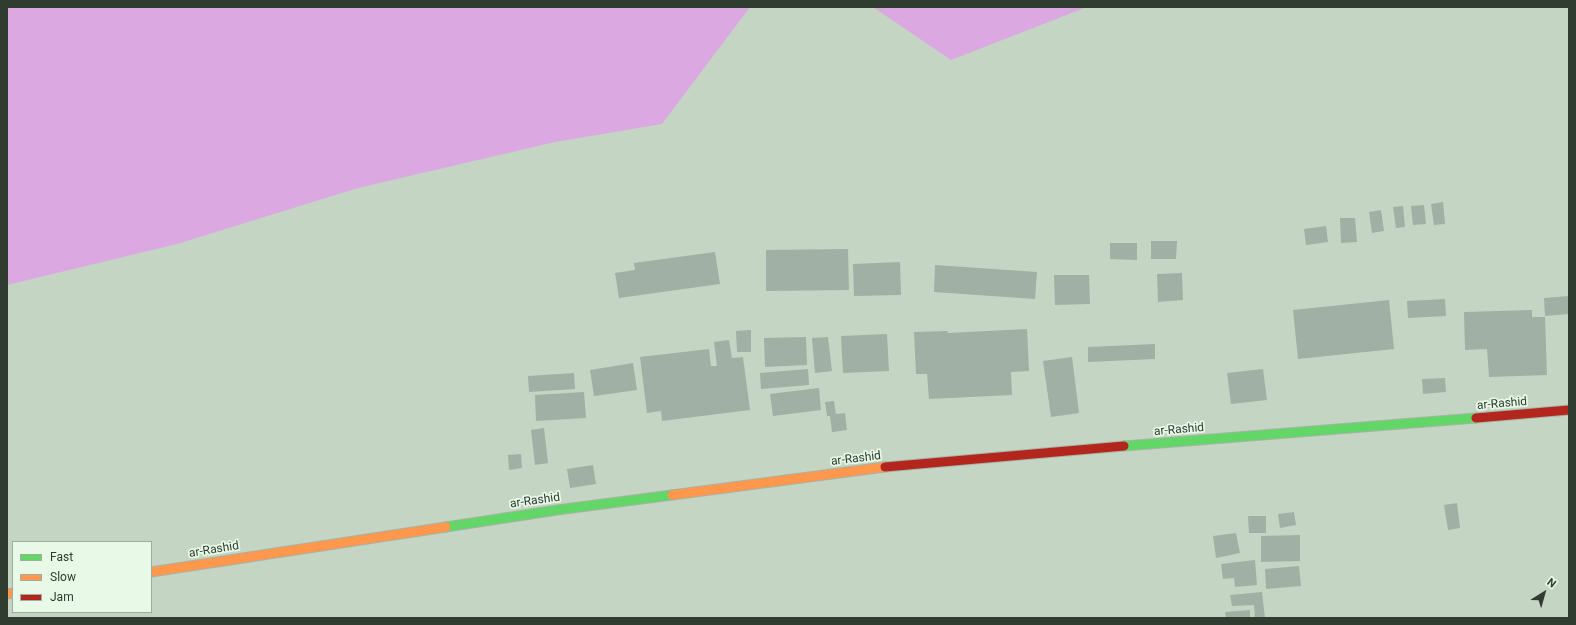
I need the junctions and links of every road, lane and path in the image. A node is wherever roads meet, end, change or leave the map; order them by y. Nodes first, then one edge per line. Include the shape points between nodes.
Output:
1 (1569, 410) edge
2 (152, 572) edge

1 - 2 main road, ar-Rashid via 908,464 557,510

